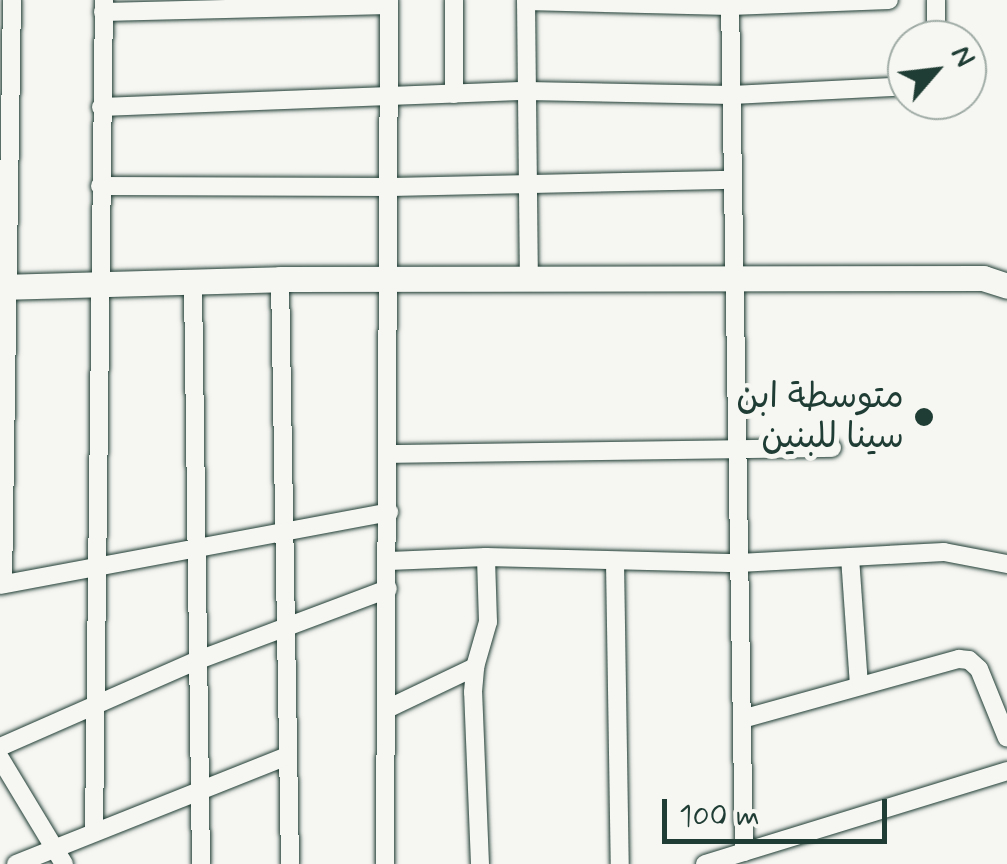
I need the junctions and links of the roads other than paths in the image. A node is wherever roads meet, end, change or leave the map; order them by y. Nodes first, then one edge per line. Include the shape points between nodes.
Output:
1 (12, 0) edge
2 (454, 0) edge
3 (526, 0) edge
4 (889, 0) edge
5 (389, 3) edge
6 (730, 3) edge
7 (287, 4) edge
8 (203, 5) edge
9 (104, 6) edge
10 (887, 87) edge
11 (527, 91) junction
12 (454, 94) junction
13 (390, 96) junction
14 (732, 96) junction
15 (102, 107) junction
16 (733, 180) junction
17 (528, 185) junction
18 (100, 186) junction
19 (391, 187) junction
20 (999, 278) edge
21 (733, 279) junction
22 (280, 280) junction
23 (390, 280) junction
24 (529, 280) junction
25 (193, 285) junction
26 (4, 288) edge
27 (99, 288) junction
28 (736, 446) junction
29 (832, 448) dead end
30 (390, 454) junction
31 (389, 512) junction
32 (285, 533) junction
33 (196, 548) junction
34 (850, 557) junction
35 (486, 558) junction
36 (389, 562) junction
37 (615, 562) junction
38 (739, 562) junction
39 (1007, 564) edge
40 (99, 567) junction
41 (2, 585) edge
42 (388, 589) junction
43 (286, 626) junction
44 (196, 662) junction
45 (474, 667) junction
46 (860, 686) junction
47 (98, 704) junction
48 (387, 709) junction
49 (742, 720) junction
50 (1007, 738) edge
51 (0, 747) edge
52 (287, 756) junction
53 (0, 758) edge
54 (1007, 771) edge
55 (199, 789) junction
56 (94, 830) junction
57 (60, 856) edge
58 (726, 860) edge
59 (16, 864) edge
60 (200, 864) edge
61 (290, 864) edge
62 (385, 864) edge
63 (480, 864) edge
64 (620, 864) edge

1 - 26 street
2 - 12 street
3 - 6 street
3 - 11 street
4 - 6 street
5 - 7 street
5 - 13 street
6 - 14 street
7 - 8 street
8 - 9 street
9 - 15 street
10 - 14 street
11 - 12 street
11 - 14 street
11 - 17 street
12 - 13 street
13 - 15 street
13 - 19 street
14 - 16 street
15 - 18 street
16 - 17 street
16 - 21 street
17 - 19 street
17 - 24 street
18 - 19 street
18 - 27 street
19 - 23 street
20 - 21 main road
21 - 24 main road
21 - 28 street
22 - 23 main road
22 - 25 main road
22 - 32 street
23 - 24 main road
23 - 30 street
25 - 27 main road
25 - 33 street
26 - 27 main road
26 - 41 street
27 - 40 street
28 - 29 street
28 - 30 street
28 - 38 street
30 - 31 street
31 - 32 street
31 - 36 street
32 - 33 street
32 - 43 street
33 - 40 street
33 - 44 street
34 - 38 street
34 - 39 street via 944,552
34 - 46 street
35 - 36 street
35 - 37 street
35 - 45 street via 488,622
36 - 42 street
37 - 38 street
37 - 64 street
38 - 49 street
40 - 41 street
40 - 47 street
42 - 43 street
42 - 48 street
43 - 44 street
43 - 52 street
44 - 47 street
44 - 55 street
45 - 48 street
45 - 63 street
46 - 49 street
46 - 50 street via 969,660
47 - 51 street
47 - 56 street
48 - 62 street
49 - 58 street
52 - 55 street
52 - 61 street
53 - 57 street
54 - 58 street
55 - 56 street
55 - 60 street
56 - 57 street
57 - 59 street

